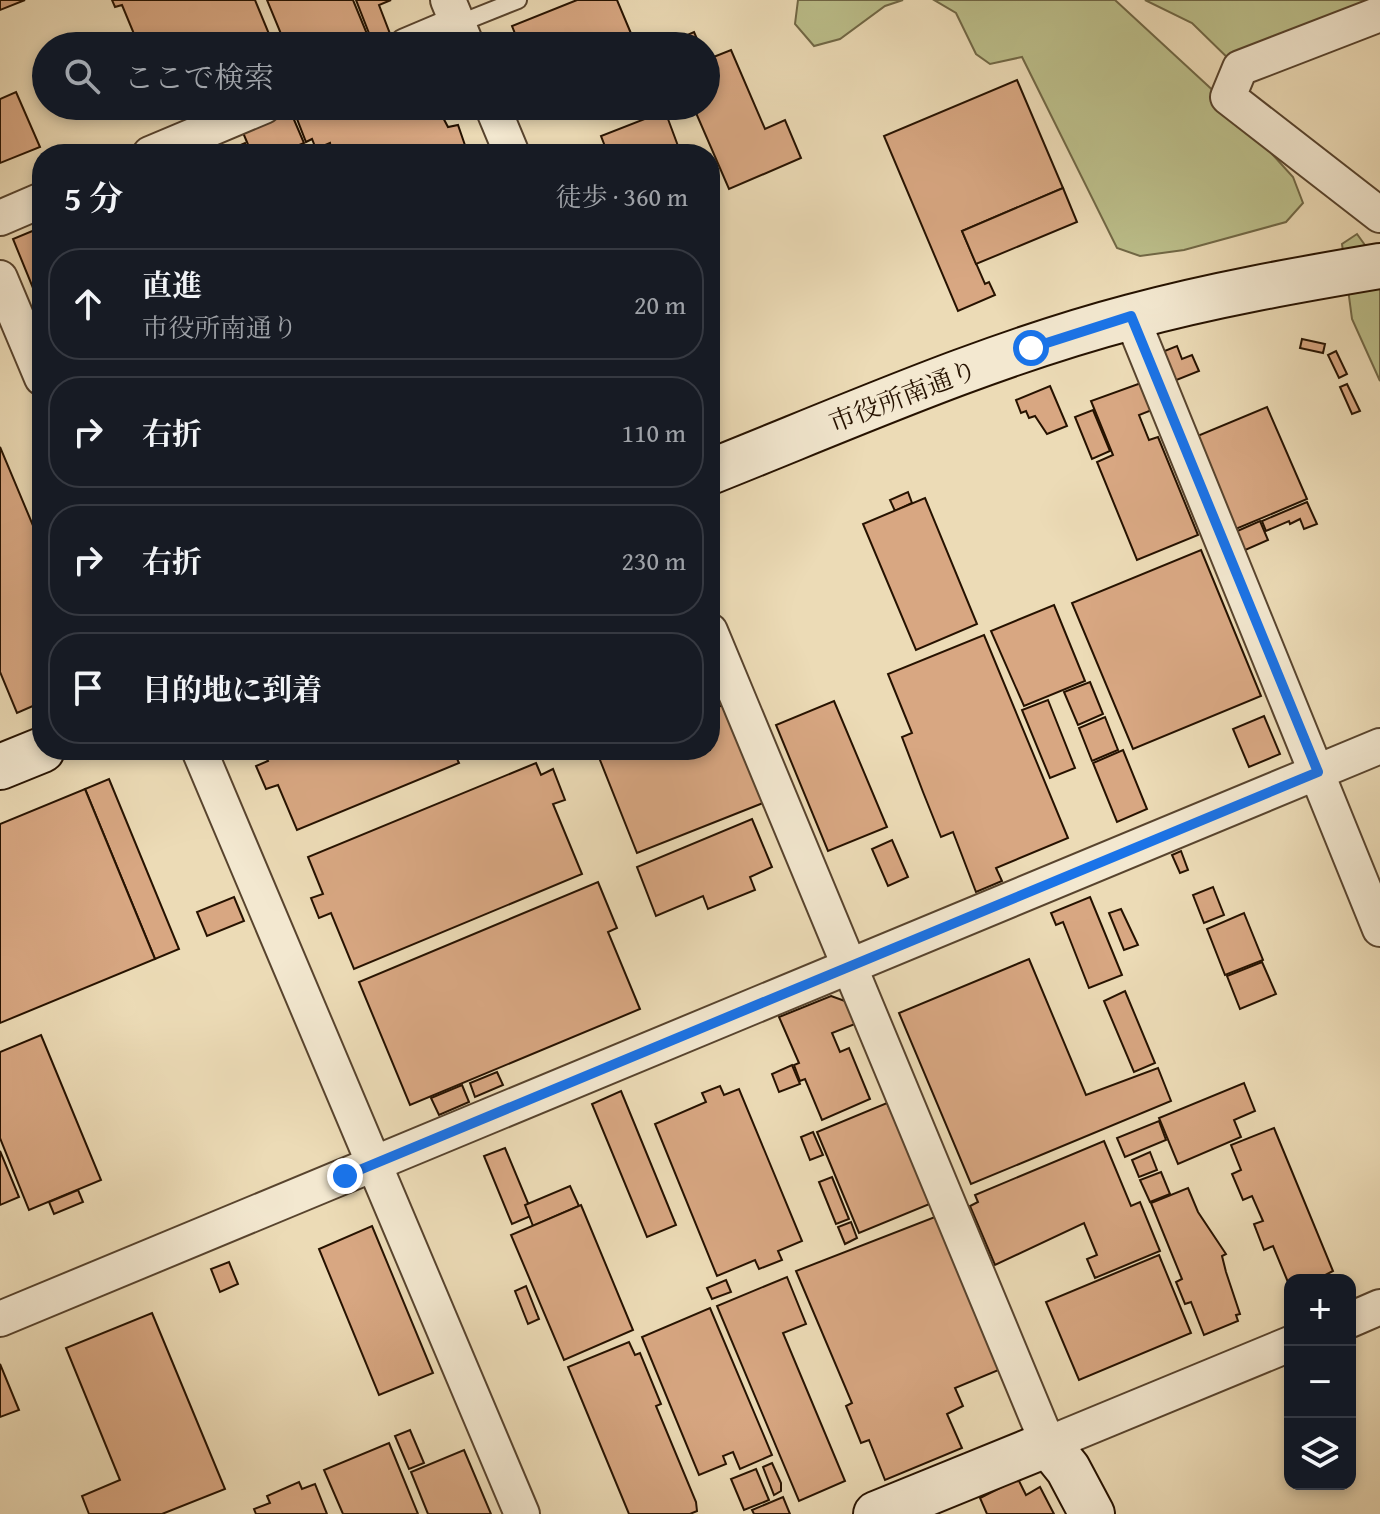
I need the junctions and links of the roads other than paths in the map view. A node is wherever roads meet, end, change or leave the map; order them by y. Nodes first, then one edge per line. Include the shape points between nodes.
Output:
1 (518, 0) edge
2 (1380, 14) edge
3 (458, 23) edge
4 (438, 32) edge
5 (231, 120) edge
6 (498, 120) edge
7 (174, 144) edge
8 (508, 144) edge
9 (32, 204) edge
10 (1380, 215) edge
11 (0, 218) edge
12 (1380, 266) edge
13 (0, 278) edge
14 (1131, 316) junction
15 (32, 354) edge
16 (720, 468) edge
17 (720, 655) edge
18 (1380, 746) edge
19 (32, 754) edge
20 (203, 760) edge
21 (0, 767) edge
22 (1318, 772) junction
23 (1380, 929) edge
24 (849, 965) junction
25 (374, 1164) junction
26 (1380, 1307) edge
27 (1356, 1317) edge
28 (0, 1319) edge
29 (1285, 1346) edge
30 (1048, 1444) junction
31 (522, 1514) edge
32 (876, 1514) edge
33 (1092, 1514) edge

1 - 3 lane
2 - 10 street via 1240,68 1228,97
3 - 4 street
5 - 7 street
6 - 8 street
9 - 11 street
12 - 14 street, 市役所南通り
13 - 15 street
14 - 16 street, 市役所南通り via 936,382
14 - 22 street
17 - 24 street
18 - 22 street
19 - 21 street
20 - 25 street
22 - 23 street
22 - 24 street
24 - 25 street
24 - 30 street
25 - 28 street
25 - 31 street
26 - 27 street
29 - 30 street
30 - 32 street
30 - 33 street

